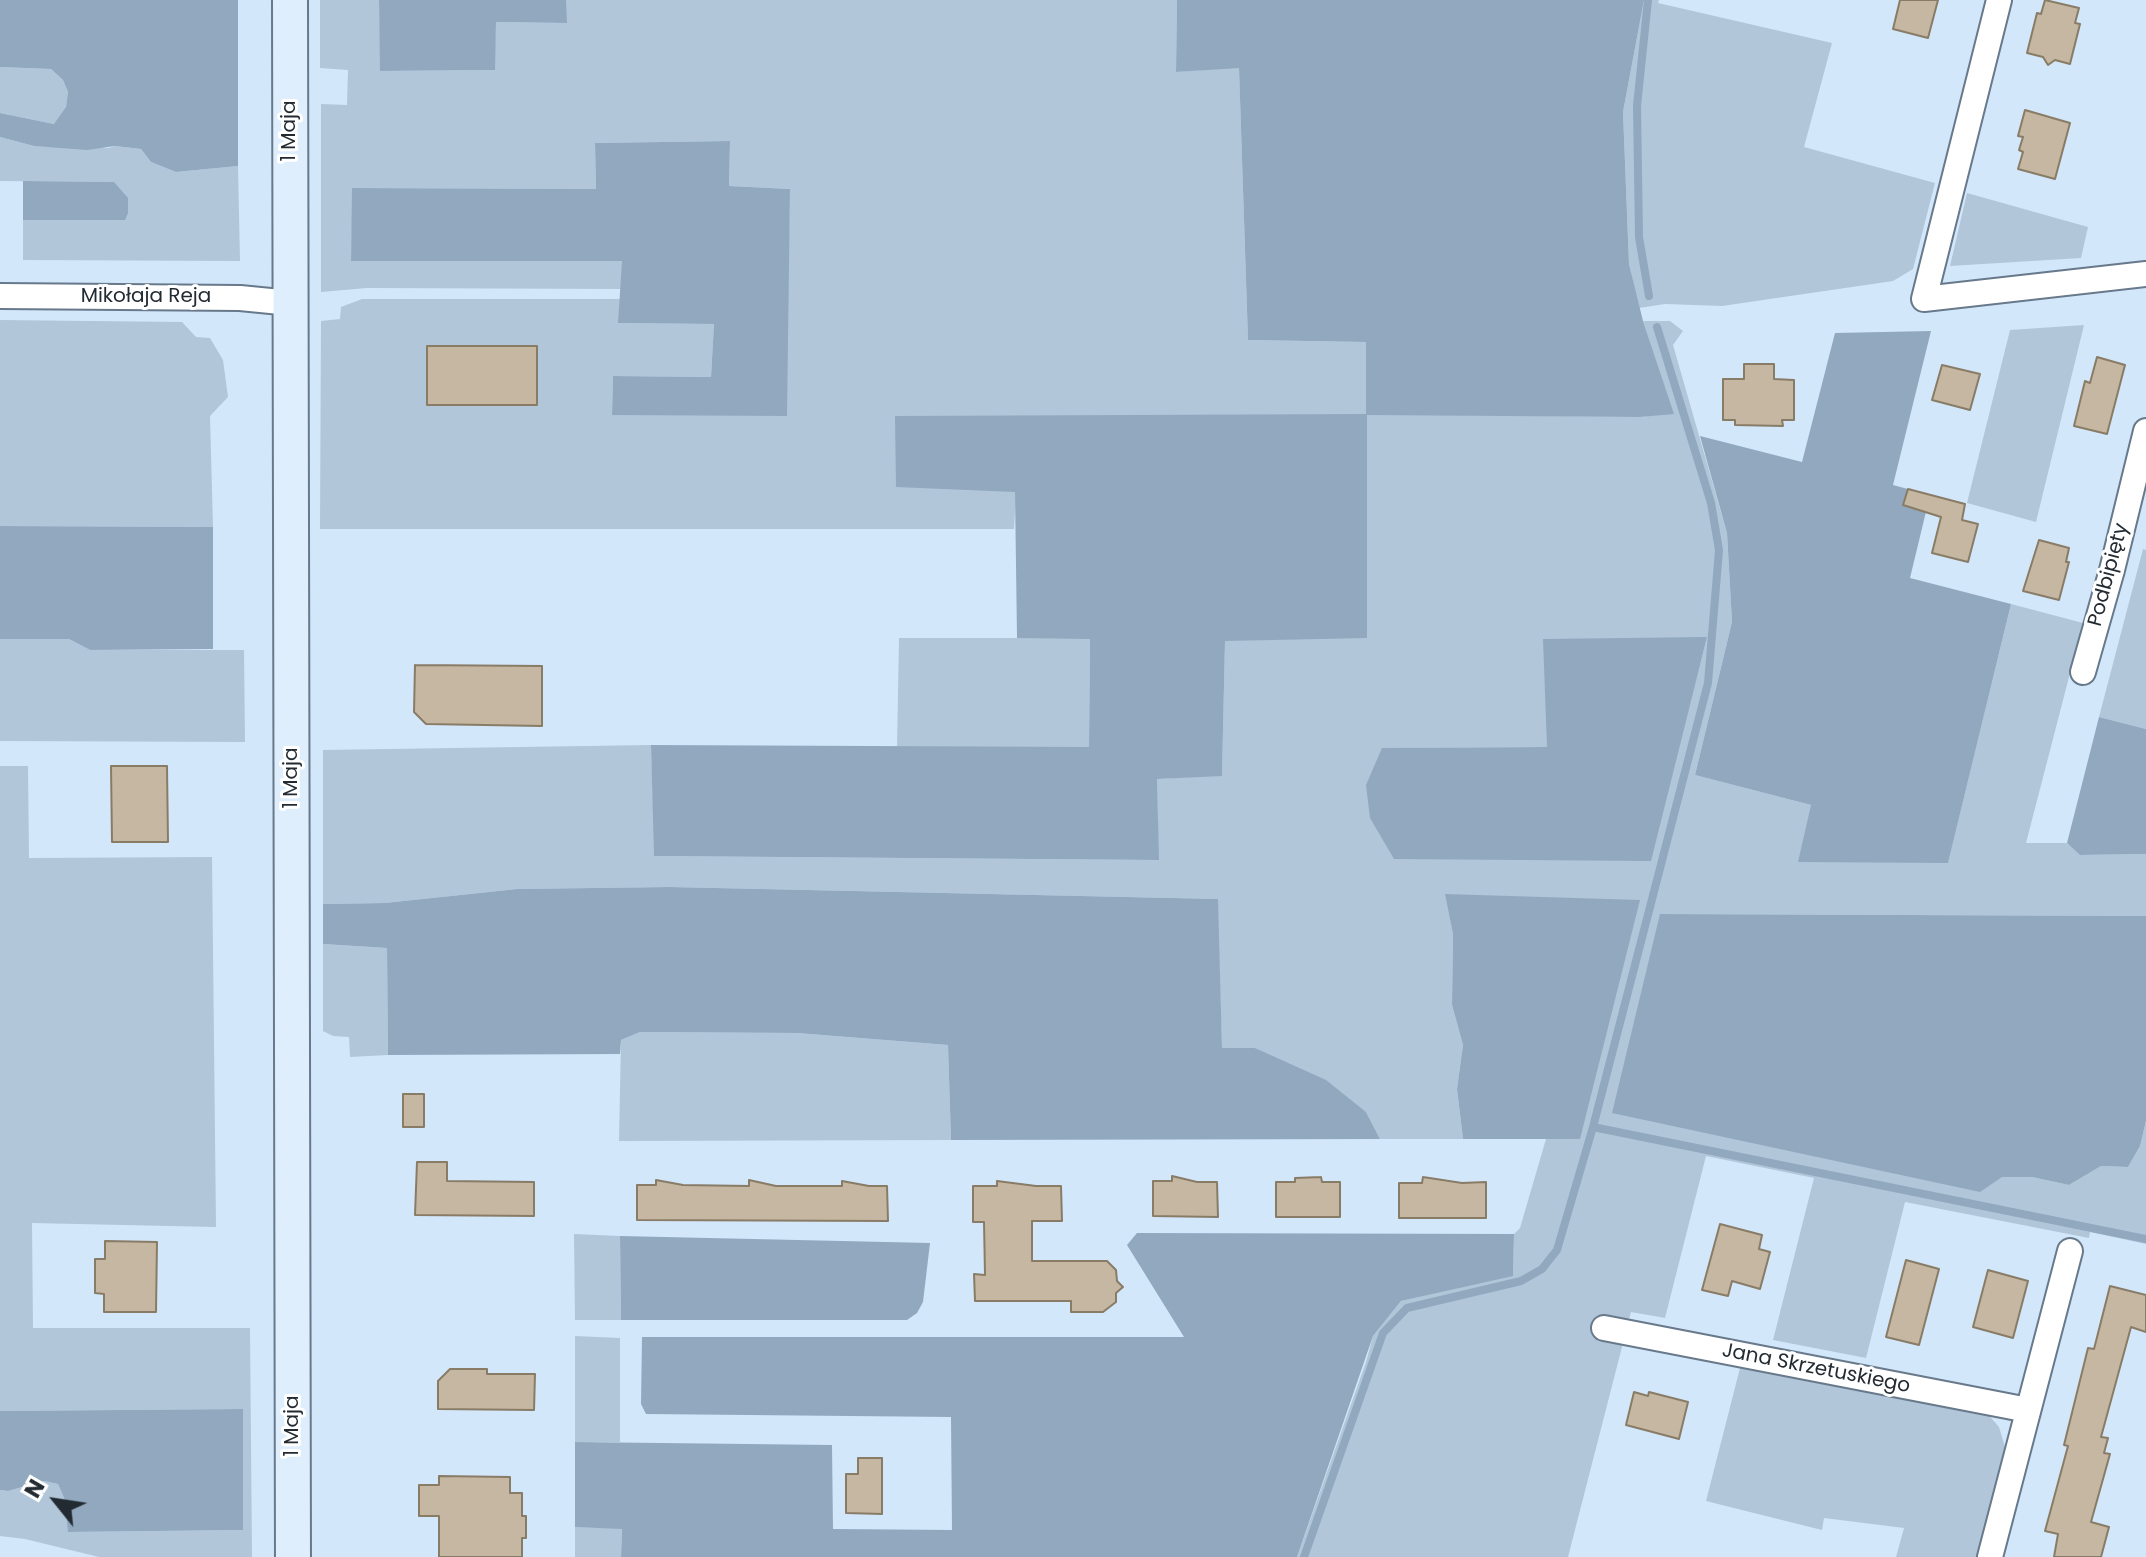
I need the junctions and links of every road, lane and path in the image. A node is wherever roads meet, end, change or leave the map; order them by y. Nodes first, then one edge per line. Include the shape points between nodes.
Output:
1 (290, 0) edge
2 (1999, 0) edge
3 (2146, 274) edge
4 (0, 296) edge
5 (291, 303) junction
6 (2146, 431) edge
7 (2083, 672) dead end
8 (2070, 1251) dead end
9 (1604, 1328) dead end
10 (2028, 1410) junction
11 (293, 1557) edge
12 (1990, 1557) edge

1 - 5 main road, 1 Maja
2 - 3 street via 1924,299
4 - 5 street, Mikołaja Reja
5 - 11 main road, 1 Maja
6 - 7 street, Podbipięty
8 - 10 street
9 - 10 street, Jana Skrzetuskiego
10 - 12 street

